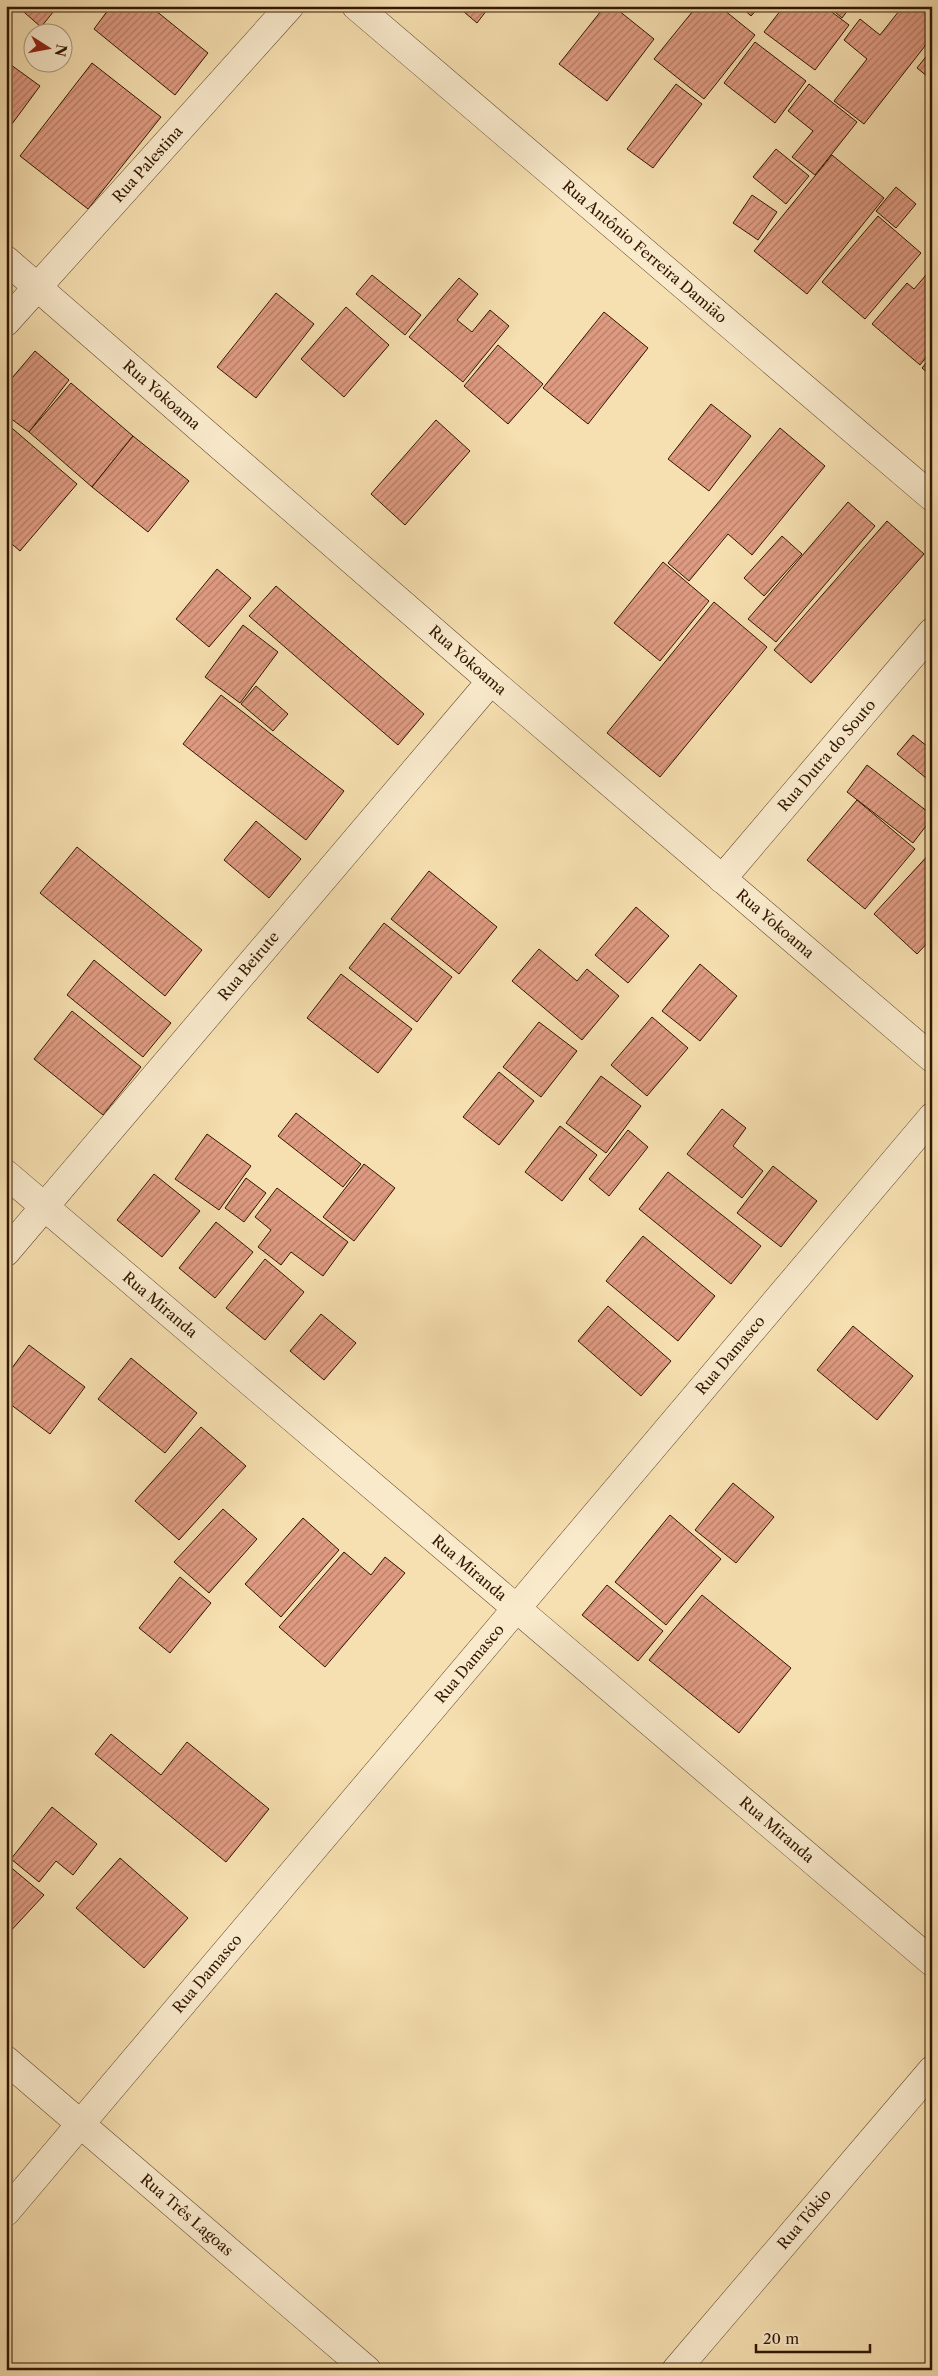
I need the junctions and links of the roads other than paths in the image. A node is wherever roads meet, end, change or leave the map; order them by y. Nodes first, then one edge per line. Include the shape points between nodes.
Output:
1 (290, 6) edge
2 (356, 6) edge
3 (6, 260) edge
4 (37, 286) junction
5 (6, 322) edge
6 (932, 497) edge
7 (932, 632) edge
8 (491, 681) junction
9 (722, 878) junction
10 (932, 1058) edge
11 (932, 1117) edge
12 (6, 1174) edge
13 (45, 1207) junction
14 (6, 1252) edge
15 (516, 1608) junction
16 (932, 1962) edge
17 (6, 2060) edge
18 (932, 2070) edge
19 (80, 2122) junction
20 (6, 2212) edge
21 (367, 2370) edge
22 (676, 2370) edge

1 - 4 street, Rua Palestina
2 - 6 street, Rua Antônio Ferreira Damião
3 - 4 street, Rua Yokoama
4 - 5 street, Rua Palestina
4 - 8 street, Rua Yokoama
7 - 9 street, Rua Dutra do Souto
8 - 9 street, Rua Yokoama
8 - 13 street, Rua Beirute
9 - 10 street, Rua Yokoama
11 - 15 street, Rua Damasco
12 - 13 street, Rua Miranda
13 - 14 street, Rua Beirute
13 - 15 street, Rua Miranda
15 - 16 street, Rua Miranda
15 - 19 street, Rua Damasco
17 - 19 street, Rua Três Lagoas
18 - 22 street, Rua Tókio
19 - 20 street, Rua Damasco
19 - 21 street, Rua Três Lagoas

